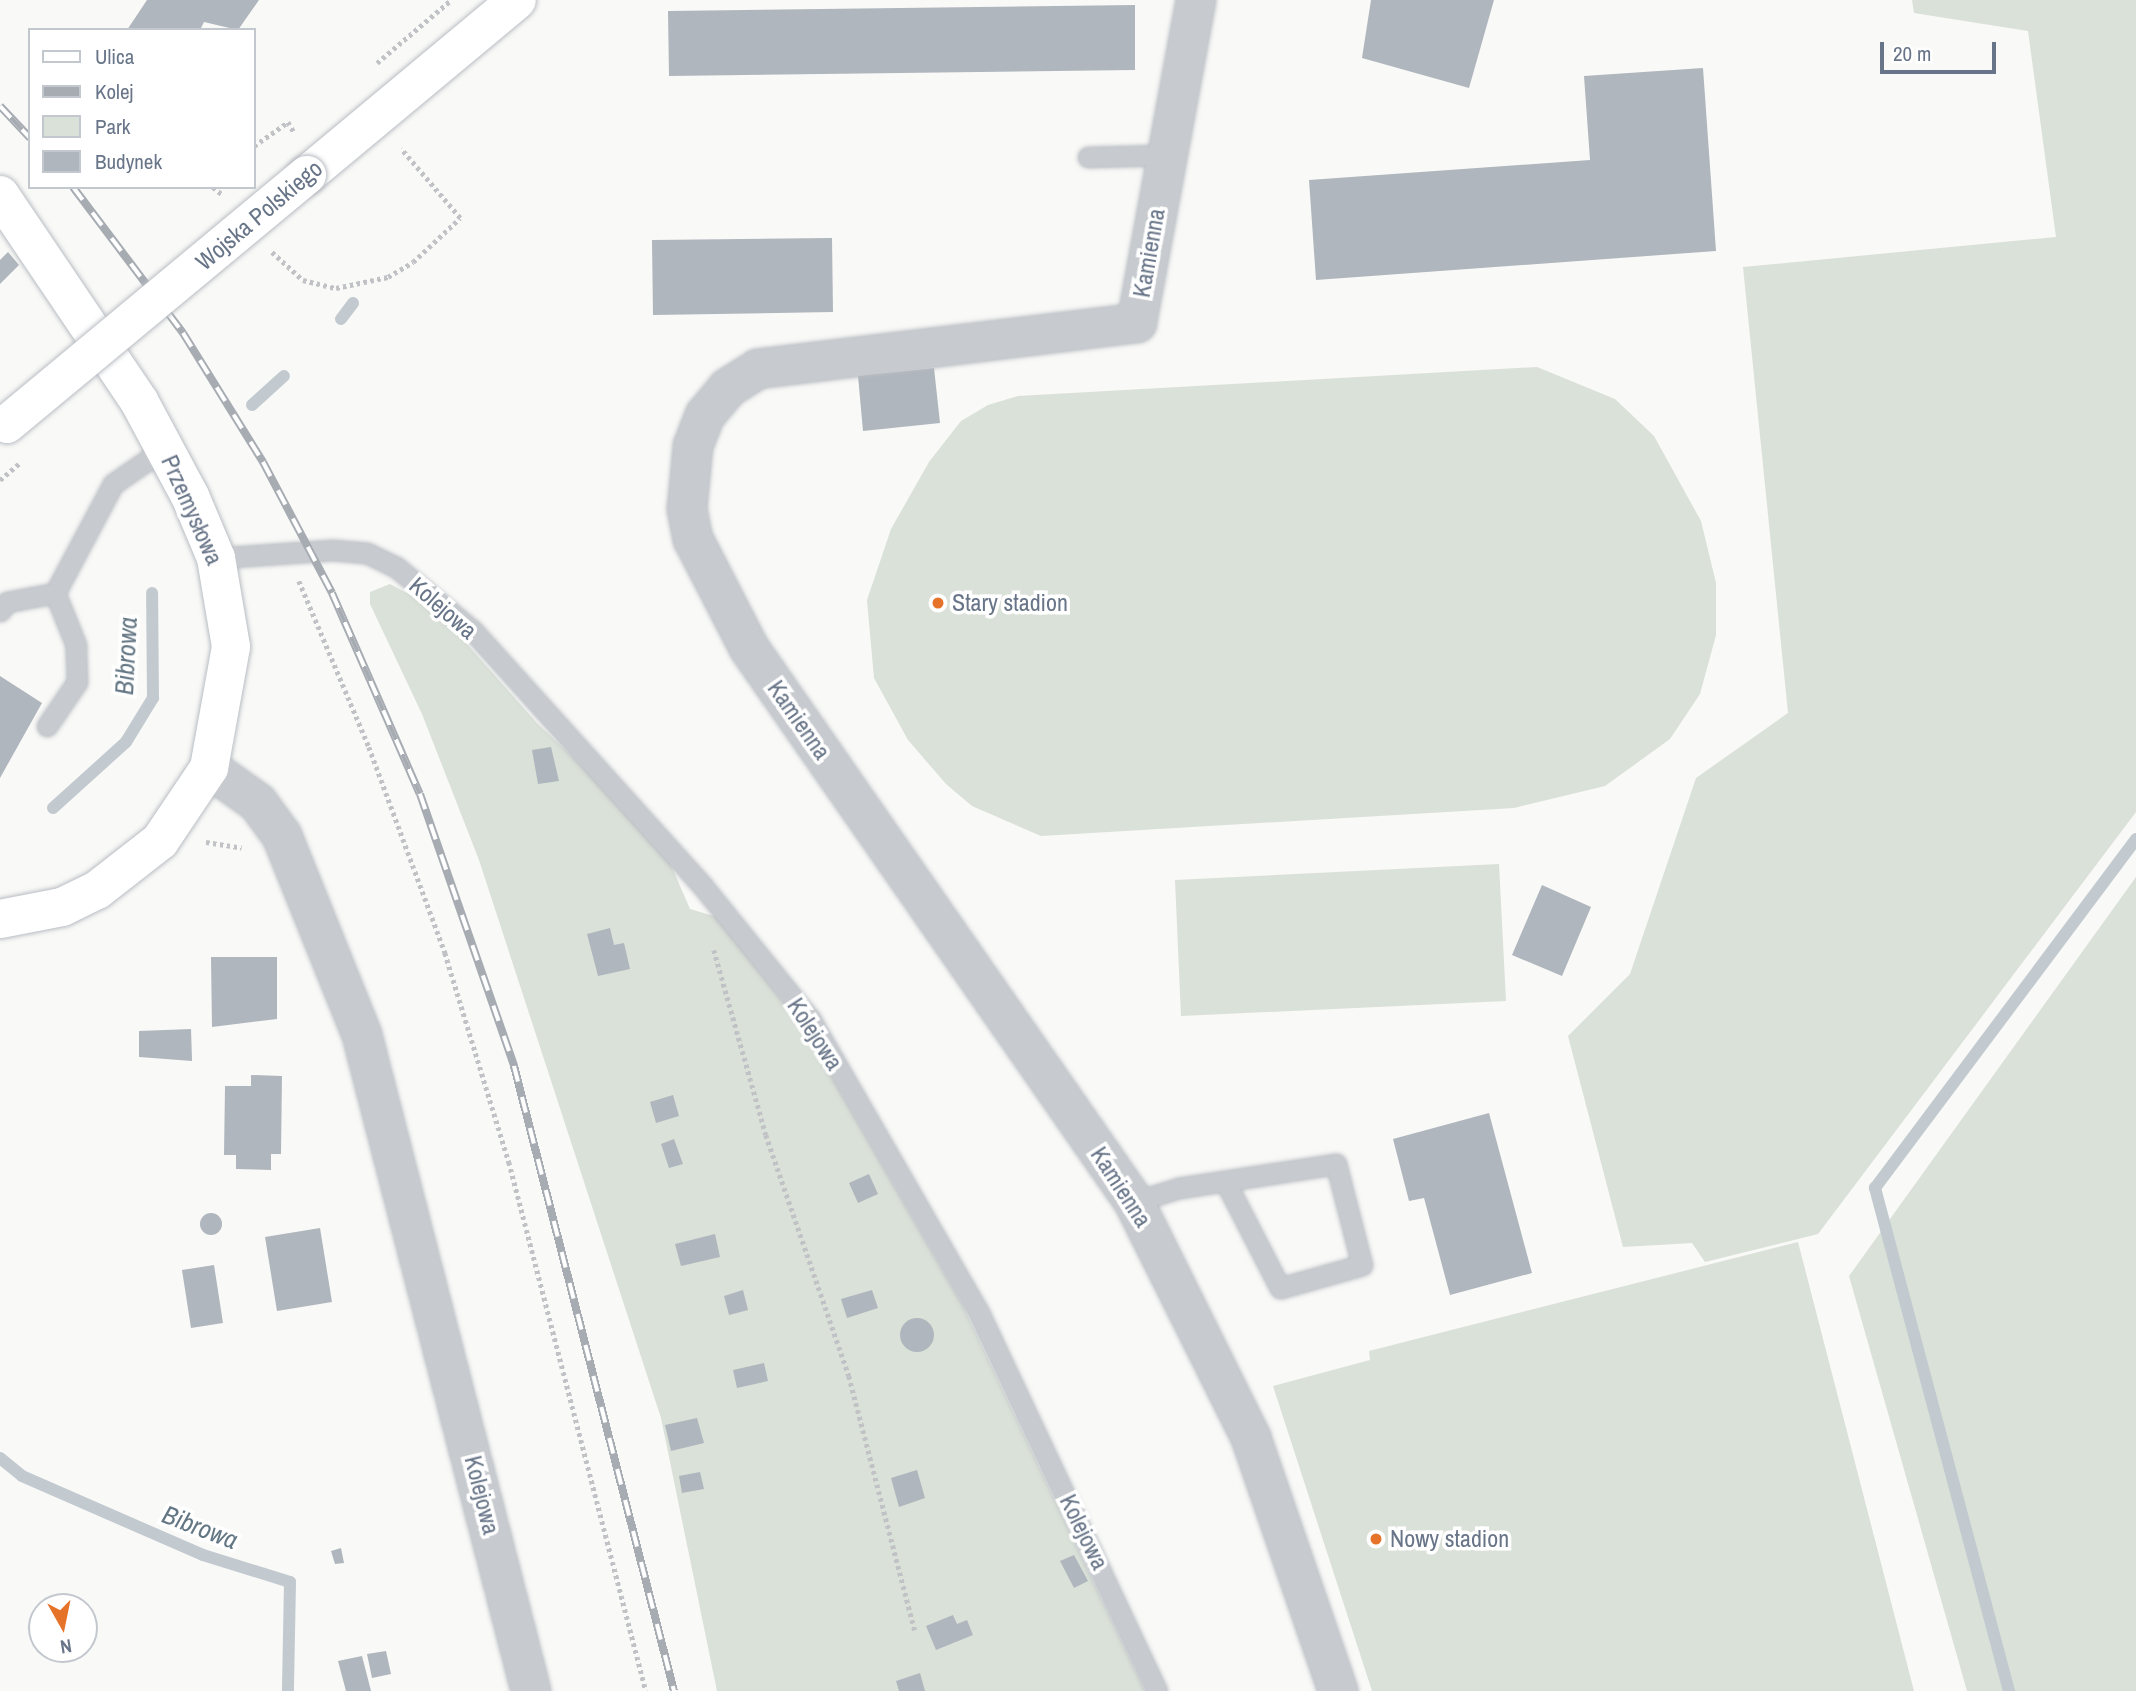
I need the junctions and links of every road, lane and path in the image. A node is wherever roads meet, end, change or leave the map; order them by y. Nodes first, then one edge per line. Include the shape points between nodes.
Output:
1 (451, 0) edge
2 (517, 0) edge
3 (1196, 0) edge
4 (383, 54) dead end
5 (294, 132) dead end
6 (256, 145) edge
7 (401, 149) dead end
8 (1167, 155) junction
9 (1087, 157) dead end
10 (215, 189) edge
11 (0, 195) edge
12 (227, 200) dead end
13 (262, 241) dead end
14 (4, 427) edge
15 (165, 448) junction
16 (32, 453) dead end
17 (0, 480) edge
18 (287, 556) junction
19 (216, 558) junction
20 (55, 593) junction
21 (0, 611) edge
22 (47, 726) dead end
23 (209, 768) junction
24 (199, 841) dead end
25 (251, 849) dead end
26 (701, 884) junction
27 (0, 919) edge
28 (1225, 1181) junction
29 (1134, 1202) junction
30 (915, 1632) dead end
31 (531, 1691) edge
32 (646, 1691) edge
33 (1157, 1691) edge
34 (1338, 1691) edge

1 - 4 path
2 - 14 main road, Wojska Polskiego, bridge
3 - 8 street, Kamienna
5 - 6 path via 288,122
7 - 13 path via 460,218 413,262 388,277 316,286 288,271
8 - 9 lane
8 - 29 street, Kamienna via 1137,323 758,369 728,388 705,415 688,489 693,539 749,648
10 - 12 path
11 - 15 main road, Przemysłowa
15 - 19 main road, Przemysłowa
15 - 20 lane via 113,484
16 - 17 path
18 - 19 lane, Kolejowa
18 - 26 lane, Kolejowa via 310,549 367,553 440,602 629,798
18 - 32 path via 369,747 445,953 509,1162
19 - 23 main road, Przemysłowa via 231,648
20 - 21 lane via 7,602
20 - 22 lane via 76,645 77,682
23 - 27 main road, Przemysłowa via 184,812 127,872 62,907
23 - 31 street, Kolejowa via 258,803 282,836 362,1035
24 - 25 path
26 - 30 path via 766,1135 849,1376
26 - 33 lane, Kolejowa via 810,1019 978,1311
28 - 28 lane via 1336,1164 1362,1265 1280,1289
28 - 29 lane
29 - 34 street, Kamienna via 1251,1438

